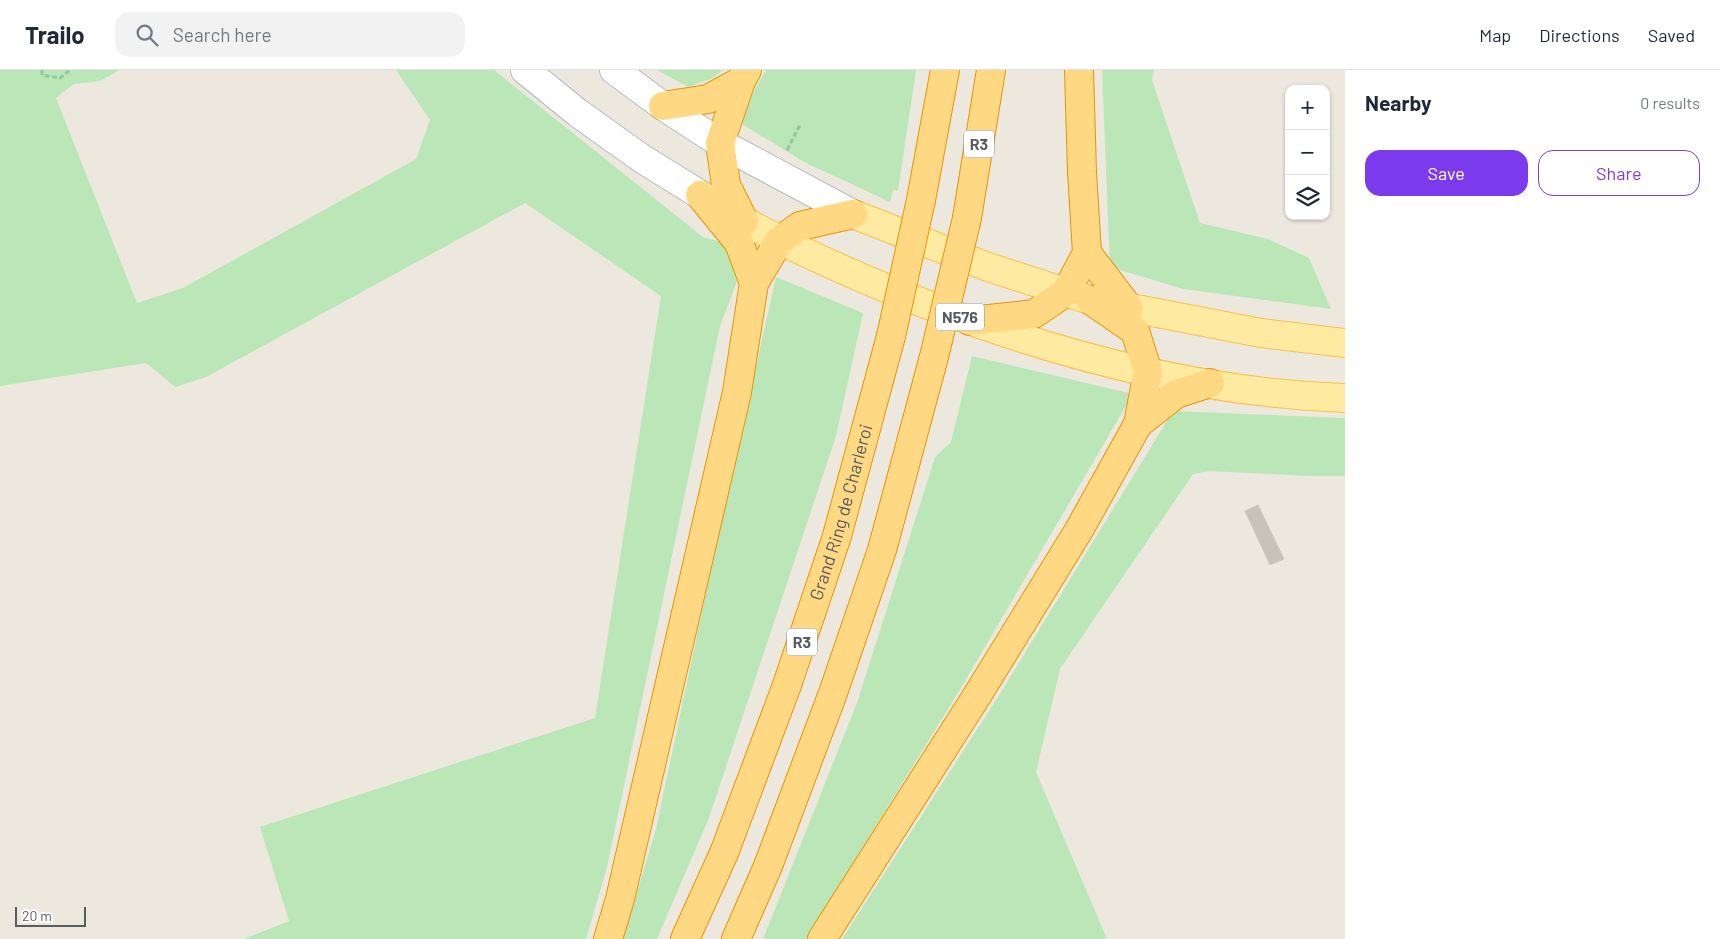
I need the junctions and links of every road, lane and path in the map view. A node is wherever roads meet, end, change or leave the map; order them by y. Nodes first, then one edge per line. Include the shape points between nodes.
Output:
1 (42, 70) edge
2 (70, 70) edge
3 (525, 70) edge
4 (614, 70) edge
5 (945, 70) edge
6 (991, 70) edge
7 (1079, 70) edge
8 (744, 76) edge
9 (663, 106) junction
10 (720, 143) junction
11 (700, 194) junction
12 (853, 214) junction
13 (744, 222) junction
14 (780, 241) junction
15 (1087, 253) junction
16 (754, 283) junction
17 (1078, 296) junction
18 (1129, 308) junction
19 (970, 321) junction
20 (1345, 343) edge
21 (1148, 372) junction
22 (1210, 383) junction
23 (1345, 398) edge
24 (1138, 424) junction
25 (608, 939) edge
26 (685, 939) edge
27 (736, 939) edge
28 (822, 939) edge

1 - 2 path via 42,75 60,78
3 - 11 main road, N576 via 640,158
4 - 9 main road
5 - 26 highway, Grand Ring de Charleroi / R3, bridge via 892,336 838,536 724,853
6 - 27 highway, R3, bridge via 967,218 882,550 768,866
7 - 15 highway
8 - 9 highway via 708,99
8 - 10 highway
9 - 10 main road
10 - 12 main road
10 - 13 highway via 726,185
11 - 13 main road, N576
11 - 16 highway via 739,243
12 - 14 highway via 800,226
12 - 17 main road via 988,268
13 - 14 main road, N576
14 - 16 highway
14 - 19 main road, N576 via 863,279
15 - 17 highway
15 - 18 highway
16 - 25 highway via 737,392
17 - 18 main road
17 - 19 highway via 1034,314
17 - 21 highway via 1135,331
18 - 20 main road via 1261,332
19 - 21 main road, N576
21 - 22 main road, N576
21 - 24 highway
22 - 23 main road, N576
22 - 24 highway via 1176,394
24 - 28 highway via 1079,530

